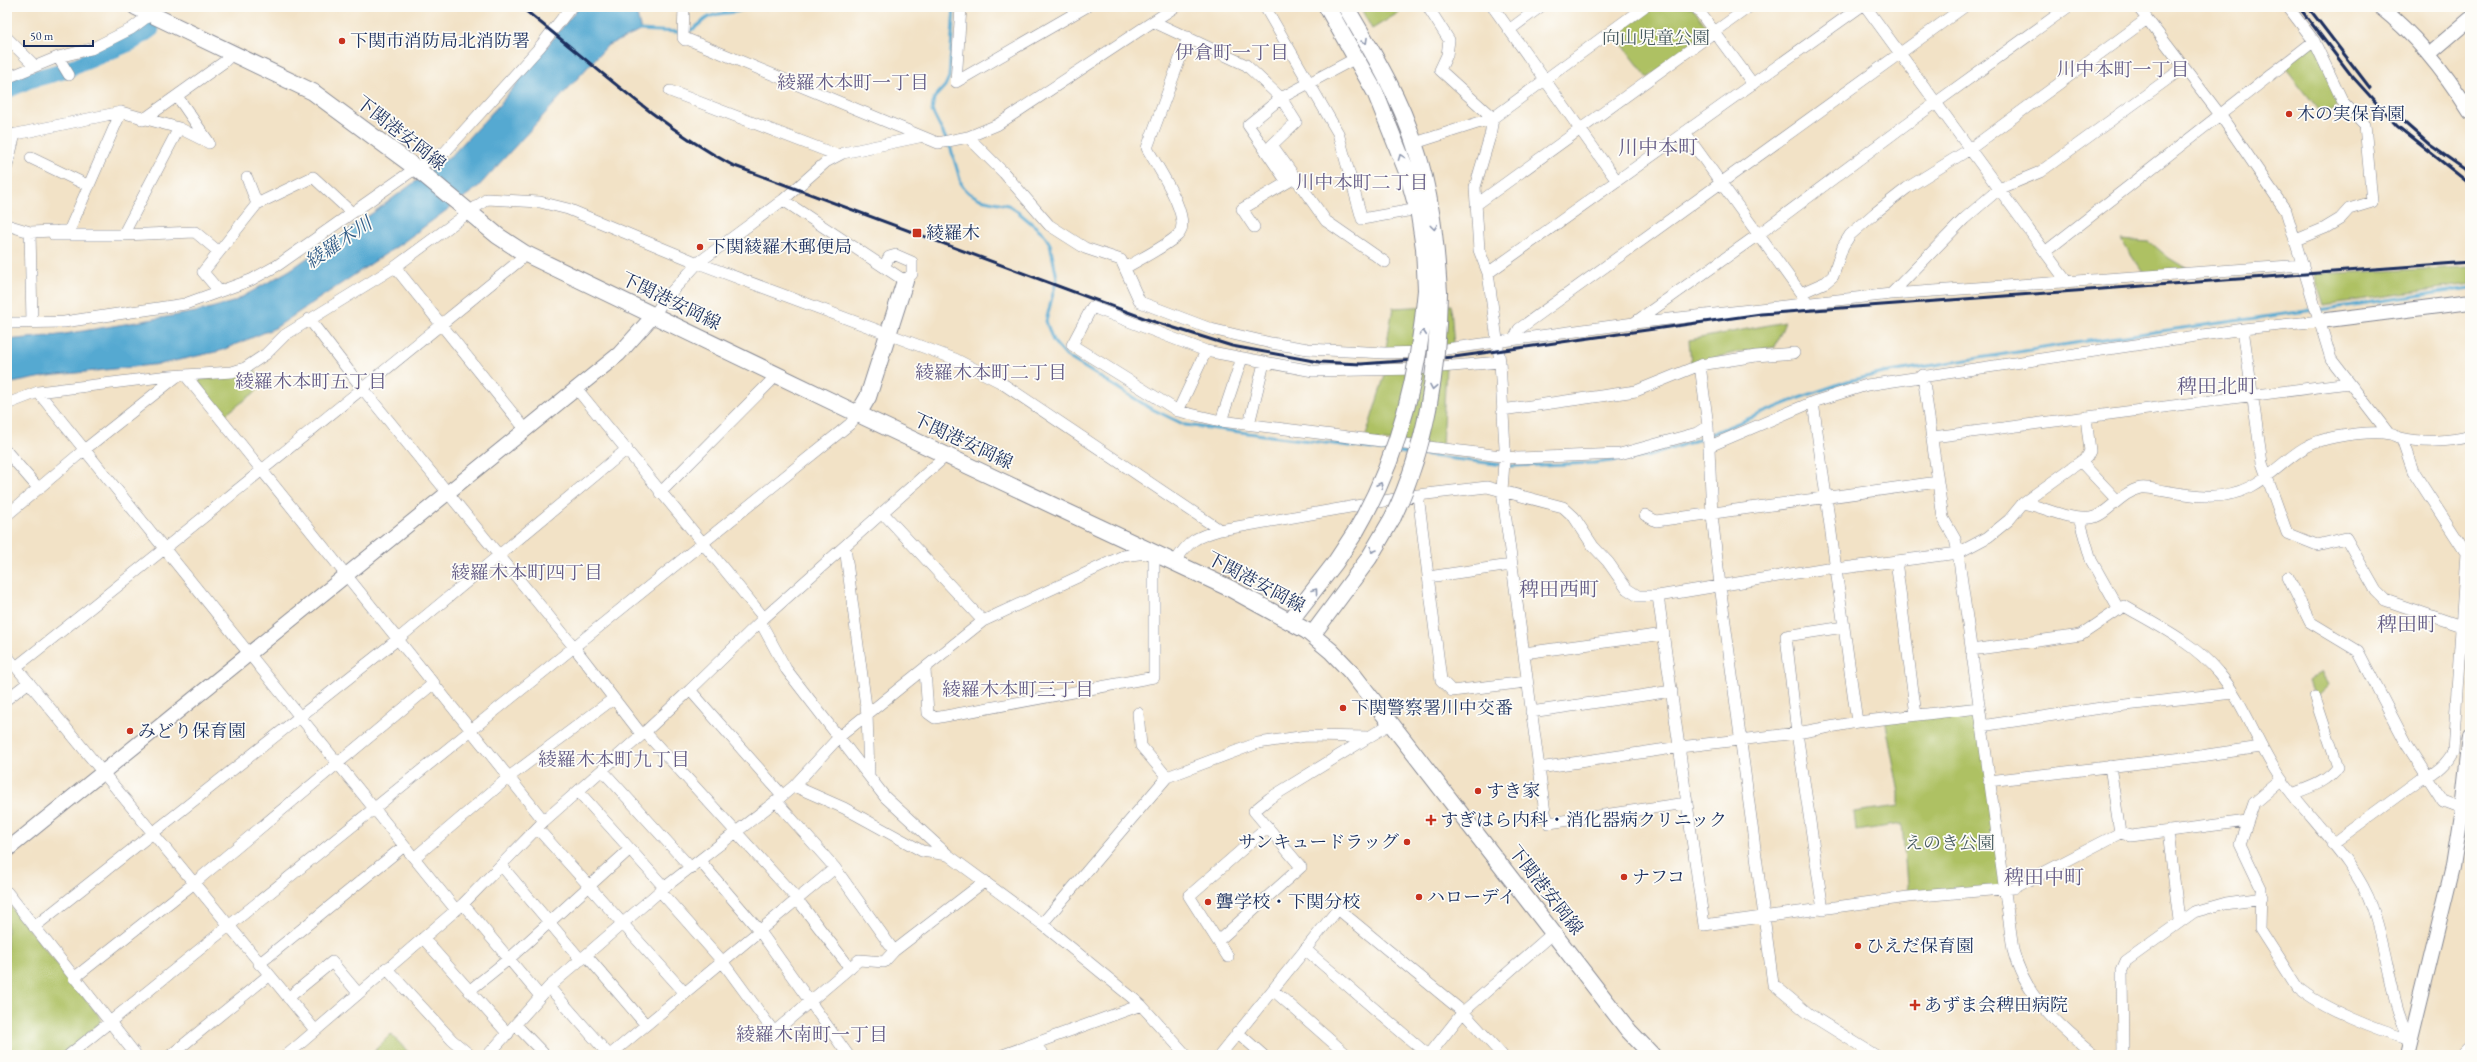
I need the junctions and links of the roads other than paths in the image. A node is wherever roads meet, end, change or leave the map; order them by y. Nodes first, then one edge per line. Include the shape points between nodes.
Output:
1 (136, 7) edge
2 (571, 7) edge
3 (684, 7) edge
4 (961, 7) edge
5 (1086, 7) edge
6 (1175, 7) edge
7 (1265, 7) edge
8 (1327, 7) edge
9 (1346, 7) edge
10 (1428, 7) edge
11 (1493, 7) edge
12 (1540, 7) edge
13 (1644, 7) edge
14 (1696, 7) edge
15 (1749, 7) edge
16 (1860, 7) edge
17 (1866, 7) edge
18 (1964, 7) edge
19 (2068, 7) edge
20 (2138, 7) edge
21 (2288, 7) edge
22 (2380, 7) edge
23 (155, 11) edge
24 (2147, 19) junction
25 (2470, 19) edge
26 (1154, 22) junction
27 (1509, 30) junction
28 (1715, 32) junction
29 (1188, 37) junction
30 (7, 38) edge
31 (2314, 41) junction
32 (1901, 53) junction
33 (232, 54) junction
34 (2429, 54) junction
35 (58, 57) junction
36 (1356, 58) junction
37 (35, 66) junction
38 (2183, 68) junction
39 (69, 75) dead end
40 (7, 78) edge
41 (1309, 81) junction
42 (1544, 81) junction
43 (1753, 84) junction
44 (670, 91) dead end
45 (177, 96) junction
46 (1281, 98) junction
47 (1937, 103) junction
48 (121, 112) junction
49 (2470, 112) edge
50 (2221, 116) junction
51 (1493, 118) junction
52 (143, 120) junction
53 (179, 128) junction
54 (1580, 130) junction
55 (1685, 133) junction
56 (11, 135) edge
57 (920, 137) junction
58 (968, 137) junction
59 (1415, 143) junction
60 (1970, 149) junction
61 (837, 155) junction
62 (31, 158) dead end
63 (7, 166) edge
64 (418, 170) junction
65 (247, 178) dead end
66 (1290, 180) junction
67 (1617, 181) junction
68 (1723, 184) junction
69 (89, 186) junction
70 (1999, 189) junction
71 (783, 200) junction
72 (257, 204) junction
73 (1477, 204) junction
74 (1424, 208) junction
75 (467, 211) junction
76 (352, 213) junction
77 (7, 225) edge
78 (1254, 227) dead end
79 (54, 231) junction
80 (30, 232) junction
81 (1759, 234) junction
82 (123, 235) junction
83 (2296, 240) junction
84 (219, 252) junction
85 (2044, 252) junction
86 (524, 253) junction
87 (1385, 262) dead end
88 (698, 263) junction
89 (2303, 265) junction
90 (395, 267) junction
91 (884, 267) junction
92 (1125, 268) junction
93 (1488, 273) junction
94 (905, 281) junction
95 (2067, 282) junction
96 (219, 291) junction
97 (1433, 292) junction
98 (1801, 292) junction
99 (1891, 294) junction
100 (2470, 302) edge
101 (1807, 303) junction
102 (654, 316) junction
103 (309, 319) junction
104 (2320, 319) junction
105 (32, 321) junction
106 (7, 323) edge
107 (1634, 323) junction
108 (441, 324) junction
109 (2243, 329) junction
110 (888, 335) junction
111 (1514, 339) junction
112 (1497, 342) junction
113 (1206, 351) junction
114 (1794, 353) dead end
115 (1242, 358) junction
116 (1500, 362) junction
117 (1264, 363) junction
118 (1700, 365) junction
119 (777, 375) junction
120 (1923, 375) junction
121 (181, 376) junction
122 (2349, 383) junction
123 (362, 388) junction
124 (576, 388) junction
125 (38, 392) junction
126 (2253, 394) junction
127 (1813, 402) junction
128 (7, 404) edge
129 (1502, 410) junction
130 (1178, 411) junction
131 (858, 414) junction
132 (2086, 417) junction
133 (1221, 421) junction
134 (1250, 424) junction
135 (1708, 427) junction
136 (526, 430) junction
137 (2389, 434) junction
138 (2470, 436) edge
139 (1933, 437) junction
140 (2402, 439) junction
141 (1710, 444) junction
142 (627, 449) junction
143 (84, 450) junction
144 (7, 452) edge
145 (947, 455) junction
146 (1504, 462) junction
147 (2082, 463) junction
148 (261, 470) junction
149 (2267, 475) junction
150 (1938, 482) junction
151 (39, 489) junction
152 (1502, 490) junction
153 (660, 492) junction
154 (448, 494) junction
155 (1418, 495) junction
156 (1826, 498) junction
157 (2116, 499) junction
158 (2023, 503) junction
159 (883, 513) junction
160 (7, 515) edge
161 (1645, 515) dead end
162 (1712, 515) junction
163 (2079, 518) junction
164 (1220, 530) junction
165 (703, 542) junction
166 (845, 547) junction
167 (164, 550) junction
168 (1154, 552) junction
169 (1958, 553) junction
170 (499, 555) junction
171 (1896, 561) junction
172 (1175, 562) junction
173 (1511, 565) junction
174 (1836, 569) junction
175 (347, 576) junction
176 (1428, 577) junction
177 (2288, 577) dead end
178 (1720, 586) junction
179 (1658, 596) junction
180 (2119, 610) junction
181 (763, 621) junction
182 (983, 621) junction
183 (1290, 621) junction
184 (2465, 626) edge
185 (1844, 627) junction
186 (1664, 634) junction
187 (1312, 635) junction
188 (398, 639) junction
189 (574, 647) junction
190 (1971, 650) junction
191 (1524, 653) junction
192 (249, 655) junction
193 (7, 656) edge
194 (16, 667) junction
195 (925, 670) junction
196 (29, 682) junction
197 (1526, 682) junction
198 (434, 683) junction
199 (690, 690) junction
200 (1672, 691) junction
201 (2233, 693) junction
202 (2316, 698) dead end
203 (613, 699) junction
204 (7, 700) edge
205 (1979, 708) junction
206 (1531, 712) junction
207 (1138, 713) dead end
208 (867, 714) junction
209 (1916, 715) junction
210 (298, 717) junction
211 (1857, 722) junction
212 (1390, 724) junction
213 (1981, 726) junction
214 (471, 728) junction
215 (1797, 732) junction
216 (643, 733) junction
217 (2470, 736) edge
218 (839, 737) junction
219 (1370, 737) junction
220 (1741, 738) junction
221 (1680, 746) junction
222 (2261, 747) junction
223 (337, 764) junction
224 (2110, 766) junction
225 (1539, 768) junction
226 (602, 770) junction
227 (104, 772) junction
228 (868, 775) junction
229 (509, 777) junction
230 (1167, 777) junction
231 (2428, 777) junction
232 (1989, 780) junction
233 (2281, 780) junction
234 (794, 786) junction
235 (578, 791) junction
236 (2292, 794) junction
237 (779, 798) junction
238 (1686, 803) junction
239 (372, 808) junction
240 (2466, 810) edge
241 (2247, 821) junction
242 (541, 825) junction
243 (1268, 827) junction
244 (2168, 832) junction
245 (736, 833) junction
246 (2120, 833) junction
247 (152, 834) junction
248 (2332, 844) junction
249 (404, 846) junction
250 (630, 849) junction
251 (7, 850) edge
252 (948, 854) junction
253 (414, 858) junction
254 (700, 861) junction
255 (501, 865) junction
256 (691, 868) junction
257 (835, 868) junction
258 (985, 881) junction
259 (193, 884) junction
260 (589, 886) junction
261 (2004, 888) junction
262 (662, 889) junction
263 (7, 892) edge
264 (2262, 898) junction
265 (797, 899) junction
266 (459, 907) junction
267 (1823, 910) junction
268 (1764, 917) junction
269 (2179, 920) junction
270 (549, 923) junction
271 (623, 923) junction
272 (1042, 924) junction
273 (34, 927) junction
274 (229, 927) junction
275 (759, 930) junction
276 (1554, 932) junction
277 (422, 938) junction
278 (1218, 941) junction
279 (1305, 949) junction
280 (894, 951) junction
281 (1228, 956) dead end
282 (584, 957) junction
283 (510, 958) junction
284 (722, 961) junction
285 (259, 964) junction
286 (386, 968) junction
287 (850, 968) junction
288 (269, 975) junction
289 (74, 978) junction
290 (550, 987) junction
291 (1273, 990) junction
292 (469, 991) junction
293 (684, 992) junction
294 (358, 993) junction
295 (540, 996) junction
296 (288, 998) junction
297 (811, 1000) junction
298 (1141, 1006) junction
299 (1463, 1012) junction
300 (110, 1022) junction
301 (516, 1025) junction
302 (646, 1025) junction
303 (315, 1030) junction
304 (1237, 1032) junction
305 (508, 1034) junction
306 (2411, 1040) junction
307 (1034, 1044) junction
308 (2470, 1049) edge
309 (69, 1055) edge
310 (136, 1055) edge
311 (171, 1055) edge
312 (287, 1055) edge
313 (470, 1055) edge
314 (488, 1055) edge
315 (545, 1055) edge
316 (609, 1055) edge
317 (848, 1055) edge
318 (1003, 1055) edge
319 (1044, 1055) edge
320 (1186, 1055) edge
321 (1220, 1055) edge
322 (1263, 1055) edge
323 (1347, 1055) edge
324 (1429, 1055) edge
325 (1502, 1055) edge
326 (1652, 1055) edge
327 (1875, 1055) edge
328 (2095, 1055) edge
329 (2123, 1055) edge
330 (2407, 1055) edge
331 (2464, 1055) edge

1 - 23 main road, 下関港安岡線
2 - 64 street via 539,48 445,152
3 - 57 street via 683,38
4 - 5 street via 956,82
6 - 26 street
7 - 41 street
8 - 36 main road
9 -> 59 main road via 1387,81
10 - 51 street via 1449,40 1447,55 1440,70
11 - 27 street
12 - 27 street
13 - 42 street
14 - 28 street
15 - 28 street
16 - 43 street
17 - 32 street
18 - 32 street
19 - 47 street
20 - 24 street
21 - 31 street
22 - 34 street
23 - 33 main road, 下関港安岡線
23 - 35 street via 130,29 91,49
24 - 38 street
24 - 60 street
25 - 34 street
26 - 29 street
26 - 58 street via 997,124
27 - 42 street
28 - 43 street
28 - 54 street
29 - 46 street via 1246,65
29 - 92 street via 1147,148 1177,201 1182,224 1178,234
30 - 37 street
31 - 50 street
31 - 83 street via 2343,102 2364,125 2372,202 2349,209 2340,219 2325,228
32 - 47 street
32 - 68 street
33 - 45 street
33 - 64 main road, 下関港安岡線 via 313,92
34 - 49 street via 2446,74
35 - 37 street
35 - 39 street
36 - 41 street
74 -> 36 main road via 1375,92
37 - 40 street
38 - 50 street
38 - 70 street via 2040,172
41 - 46 street
41 - 74 street via 1338,133 1362,219
42 - 51 street
42 - 54 street
43 - 55 street
44 - 61 street
45 - 52 street
45 - 53 street via 209,143
46 - 66 street via 1296,122 1272,145
46 - 66 street via 1248,125
47 - 60 street
47 - 81 street
48 - 52 street
48 - 56 street
48 - 69 street
50 - 83 street via 2278,197
50 - 85 street
51 - 59 street
51 - 73 street via 1475,187
52 - 53 street
53 - 82 street
54 - 67 street
54 - 73 street
55 - 67 street
55 - 68 street
56 - 63 street
57 - 58 street via 940,143
57 - 61 street
58 - 92 street via 1049,224 1085,248 1121,260
59 - 74 main road
60 - 70 street
60 - 98 street via 1907,188 1875,213 1850,235 1843,246 1833,276 1826,282
61 - 71 street
62 - 69 street
64 - 75 main road, 下関港安岡線
64 - 76 street
65 - 72 street
66 - 78 street via 1242,209
66 - 87 street via 1326,221
67 - 93 street
68 - 81 street
68 - 111 street via 1519,329
69 - 79 street via 69,231
70 - 85 street
70 - 99 street via 1964,219
71 - 88 street
71 - 91 street
72 - 76 street via 313,177
72 - 84 street
73 - 93 street via 1479,250
74 - 97 main road via 1424,248
75 - 86 main road, 下関港安岡線
75 - 88 street via 487,199 540,202 593,218
75 - 90 street
76 - 96 street via 278,266 251,280
77 - 80 street
79 - 80 street
79 - 82 street via 54,235
80 - 105 street
81 - 98 street
81 - 107 street
82 - 84 street via 195,232
83 - 89 street
84 - 96 street via 203,272
85 - 95 street
86 - 102 main road, 下関港安岡線
86 - 108 street via 518,261
88 - 102 street via 665,299
88 - 110 street
89 - 95 street
89 - 104 street
90 - 103 street
90 - 108 street
91 - 94 street
91 - 94 street via 889,257 896,255 912,262 912,274
92 - 112 street via 1140,302 1211,329 1271,343 1308,349 1424,352
93 - 112 street
94 - 110 main road
95 - 99 street
96 - 105 street via 185,304 64,322
183 -> 97 main road, bridge via 1356,531 1384,476 1405,416
97 -> 187 main road, bridge via 1438,345 1434,384 1426,422 1406,489 1369,558
98 - 101 street
99 - 101 street
100 - 104 street
101 - 107 street
102 - 119 main road, 下関港安岡線
102 - 124 street via 619,354
103 - 121 street via 245,368 232,372
103 - 123 street
104 - 109 street
104 - 122 street via 2331,358
105 - 106 street
107 - 111 street
108 - 123 street
108 - 136 street
109 - 120 street
109 - 126 street
110 - 131 main road via 868,397
110 - 164 street via 955,359 1000,382
111 - 112 street
112 - 116 street
113 - 115 street
113 - 130 street
113 - 130 street via 1092,308 1072,345
114 - 118 street
115 - 117 street
115 - 133 street
116 - 117 street via 1362,372 1314,371
116 - 129 street
117 - 134 street
118 - 129 street via 1636,391
118 - 135 street
119 - 131 main road, 下関港安岡線
119 - 153 street
120 - 127 street via 1867,385
120 - 139 street
121 - 125 street
121 - 143 street
121 - 148 street
122 - 126 street
122 - 137 street
123 - 148 street
123 - 154 street
124 - 136 street
124 - 142 street
125 - 128 street
125 - 143 street
126 - 132 street
126 - 149 street via 2262,463
127 - 141 street
127 - 156 street
129 - 146 street
130 - 133 street
131 - 145 main road, 下関港安岡線
131 - 165 street via 850,424
132 - 139 street
132 - 147 street via 2090,451
133 - 134 street
134 - 146 street
135 - 141 street
135 - 146 street via 1690,435 1620,454 1517,458
136 - 154 street
137 - 140 street
137 - 149 street via 2348,435 2315,442 2291,455
138 - 140 street via 2458,440
139 - 150 street
140 - 184 street via 2413,471 2466,552
141 - 162 street
142 - 153 street
142 - 170 street
143 - 151 street
143 - 167 street
144 - 151 street
145 - 159 street
145 - 168 main road, 下関港安岡線
146 - 152 street
147 - 157 street
147 - 158 street
148 - 167 street
148 - 175 street
149 - 157 street via 2250,486 2215,497 2142,488
149 - 184 street via 2286,533 2317,545 2346,538 2380,596
150 - 156 street
150 - 169 street via 1943,518 1955,539
151 - 160 street
152 - 155 street via 1487,487
152 - 173 street
152 - 179 street via 1563,507 1574,517 1627,590 1638,596
153 - 165 street
154 - 170 street
154 - 175 street
155 - 164 street
155 - 176 street
156 - 162 street
156 - 174 street
157 - 163 street via 2092,518
158 - 163 street via 2042,506 2065,516
158 - 169 street via 2009,520 1988,537
159 - 166 street
159 - 182 street
161 - 162 street via 1656,521
162 - 178 street
163 - 180 street via 2091,560
164 - 172 street via 1197,537 1184,547
165 - 181 street
165 - 189 street
166 - 181 street
166 - 208 street
167 - 192 street
167 - 194 street
168 - 172 main road, 下関港安岡線
168 - 182 street via 1122,556
168 - 195 street via 1154,677 935,718 928,712
169 - 171 street
169 - 190 street
170 - 188 street
170 - 189 street
171 - 174 street
171 - 209 street
172 - 183 main road, 下関港安岡線
173 - 176 street
173 - 191 street
174 - 178 street via 1827,568
174 - 185 street
175 - 188 street
175 - 192 street
176 - 197 street via 1441,680 1452,691
177 - 231 street via 2310,622 2358,652 2407,745
178 - 179 street
178 - 220 street
179 - 186 street
180 - 190 street via 2081,635
180 - 201 street via 2124,606 2180,639 2219,672
181 - 199 street
181 - 218 street via 786,668
182 - 195 street
183 - 187 main road, 下関港安岡線
184 - 231 street via 2453,752 2447,762
185 - 211 street
185 - 215 street via 1786,636
186 - 191 street
186 - 200 street
187 - 212 main road, 下関港安岡線 via 1351,672
188 - 198 street
188 - 210 street
189 - 203 street
189 - 214 street
190 - 205 street
191 - 197 street
192 - 210 street
192 - 227 street
193 - 194 street
194 - 196 street
195 - 208 street
196 - 204 street
196 - 227 street
197 - 206 street
198 - 214 street
198 - 223 street
199 - 216 street
199 - 237 street
200 - 206 street
200 - 221 street
201 - 213 street via 2108,707
201 - 222 street
202 - 236 street via 2338,767 2334,774
203 - 216 street
203 - 229 street
205 - 209 street
205 - 213 street
206 - 225 street
207 - 230 street via 1141,746
208 - 218 street
208 - 228 street
209 - 211 street
210 - 223 street
210 - 247 street
211 - 215 street
212 - 219 street
212 - 276 main road, 下関港安岡線
213 - 232 street
214 - 229 street
214 - 239 street
215 - 220 street
215 - 267 street
216 - 226 street
216 - 245 street
217 - 240 street
218 - 228 street
218 - 234 street
219 - 230 street via 1306,736 1258,743
219 - 243 street via 1270,798 1254,811
220 - 221 street
220 - 268 street
221 - 225 street
221 - 238 street
222 - 224 street
222 - 233 street
223 - 239 street
223 - 259 street
224 - 232 street
224 - 246 street
225 - 238 street via 1545,814 1549,823
226 - 235 street
226 - 256 street
227 - 247 street
227 - 251 street
228 - 252 street via 885,797
229 - 242 street
229 - 253 street
230 - 272 street
231 - 240 street via 2443,801
231 - 248 street via 2419,780
232 - 261 street
233 - 236 street
233 - 241 street via 2254,803
234 - 237 street
234 - 252 street via 844,808 922,851
235 - 242 street
235 - 250 street
236 - 248 street
237 - 245 street
237 - 257 street
238 - 268 street via 1704,925
239 - 249 street
239 - 274 street
240 - 306 street
241 - 244 street
241 - 264 street via 2240,844 2261,888
242 - 255 street
242 - 260 street
243 - 278 street via 1189,896
243 - 278 street via 1301,867
244 - 246 street via 2131,836
244 - 269 street
245 - 254 street
245 - 265 street
246 - 261 street via 2014,888
247 - 259 street
247 - 273 street
248 - 306 street via 2357,878 2372,906 2398,1012
249 - 253 street
249 - 285 street
250 - 260 street
250 - 262 street
252 - 258 street
253 - 266 street
254 - 256 street
254 - 275 street
255 - 266 street
255 - 270 street
256 - 262 street
257 - 265 street
257 - 280 street
258 - 272 street
258 - 280 street
259 - 274 street
259 - 289 street
260 - 270 street
260 - 271 street
261 - 267 street via 1908,897
261 - 328 street via 2013,950 2023,978 2040,1003
262 - 271 street
262 - 284 street
263 - 273 street
264 - 269 street via 2207,907
264 - 306 street via 2260,929 2297,987 2336,1011
265 - 275 street
265 - 287 street
266 - 277 street
266 - 283 street
267 - 268 street
268 - 327 street via 1773,984 1809,1014
269 - 329 street via 2174,927 2126,960 2122,970
270 - 282 street
270 - 283 street
271 - 282 street
271 - 293 street
272 - 298 street
273 - 289 street
274 - 285 street
274 - 300 street
275 - 284 street
275 - 297 street
276 - 299 street
276 - 326 main road, 下関港安岡線 via 1629,1031
277 - 286 street
277 - 292 street
278 - 281 street
279 - 291 street
279 - 299 street via 1338,908
279 - 324 street
280 - 287 street via 884,962 859,960
282 - 290 street
282 - 302 street
283 - 292 street
283 - 295 street
284 - 293 street
284 - 297 street via 774,1032
285 - 288 street
286 - 294 street
286 - 313 street via 452,1040
287 - 297 street
288 - 296 street
288 - 311 street
289 - 300 street
290 - 295 street
290 - 316 street
291 - 304 street
291 - 323 street
292 - 305 street
293 - 302 street
294 - 296 street via 332,962
294 - 303 street
295 - 301 street
296 - 303 street
297 - 317 street
298 - 307 street
298 - 320 street
299 - 324 street
299 - 325 street
300 - 309 street
300 - 310 street
301 - 305 street
301 - 315 street
302 - 316 street
303 - 312 street
304 - 321 street
304 - 322 street
305 - 314 street
306 - 330 street
307 - 318 street
307 - 319 street
308 - 331 street

